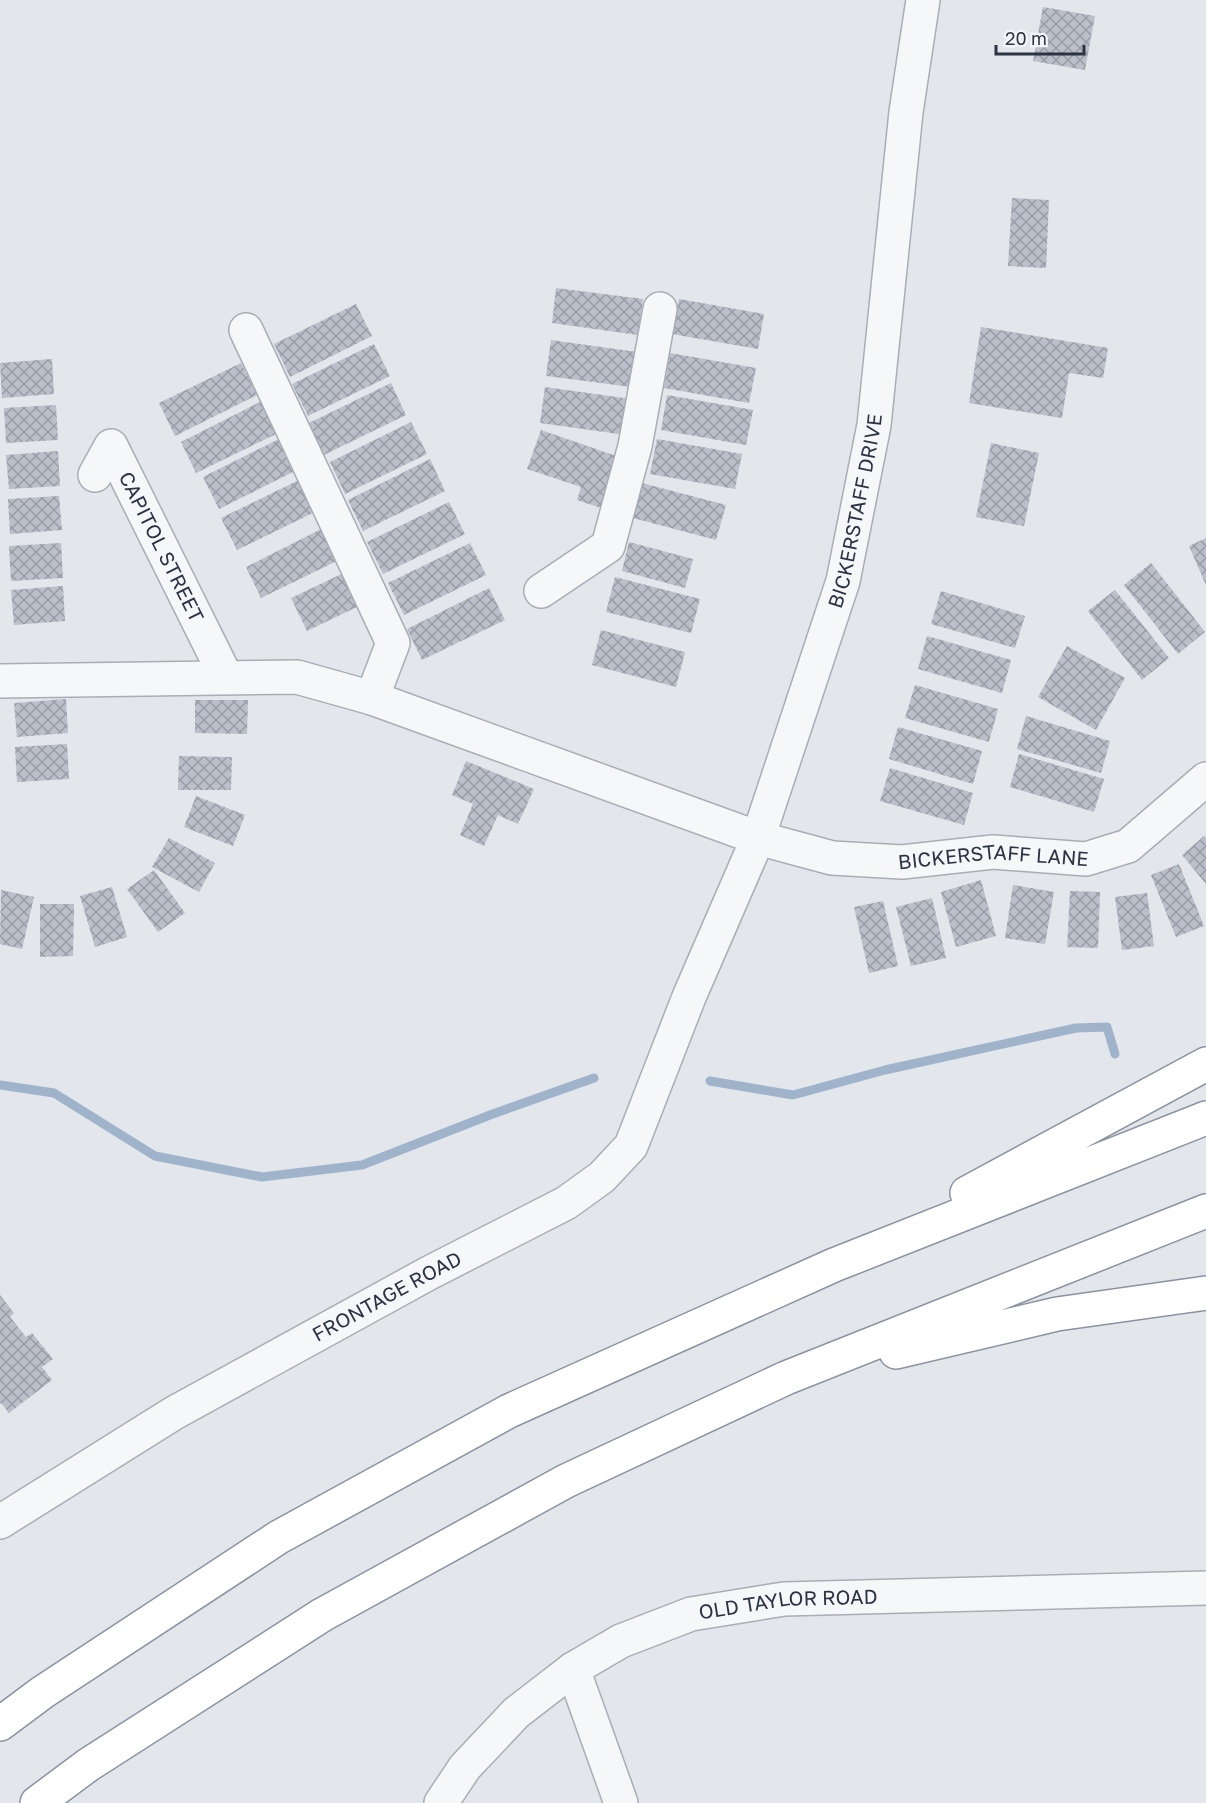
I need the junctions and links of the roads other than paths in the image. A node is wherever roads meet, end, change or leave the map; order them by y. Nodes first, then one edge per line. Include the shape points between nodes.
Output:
1 (922, 0) edge
2 (660, 309) dead end
3 (246, 330) dead end
4 (95, 475) dead end
5 (541, 591) dead end
6 (226, 677) junction
7 (0, 681) edge
8 (372, 698) junction
9 (1206, 779) edge
10 (758, 838) junction
11 (688, 997) joint
12 (1206, 1065) edge
13 (1206, 1118) edge
14 (1206, 1210) edge
15 (834, 1265) junction
16 (1206, 1293) edge
17 (786, 1378) junction
18 (0, 1521) edge
19 (1206, 1588) edge
20 (573, 1669) junction
21 (0, 1724) edge
22 (37, 1803) edge
23 (441, 1803) edge
24 (621, 1803) edge

1 - 10 street, BICKERSTAFF DRIVE via 906,112 874,425 843,581
2 - 5 street via 635,446 608,546
3 - 8 street via 393,643
4 - 6 street, CAPITOL STREET via 111,446
6 - 7 street, BICKERSTAFF LANE
6 - 8 street, BICKERSTAFF LANE via 297,677
8 - 10 street, BICKERSTAFF LANE
9 - 10 street, BICKERSTAFF LANE via 1128,846 1086,859 993,852 902,862 832,858
10 - 11 street, BICKERSTAFF DRIVE
11 - 18 street, FRONTAGE ROAD via 631,1146 602,1177 566,1203 174,1413
12 - 15 highway
13 - 15 highway
14 - 17 highway
15 - 21 highway via 509,1411 331,1508 279,1537
16 - 17 highway via 1057,1314
17 - 22 highway via 566,1480 322,1615 88,1765
19 - 20 street, OLD TAYLOR ROAD via 784,1599 691,1614 621,1641
20 - 23 street, OLD TAYLOR ROAD via 516,1713 465,1767
20 - 24 street

